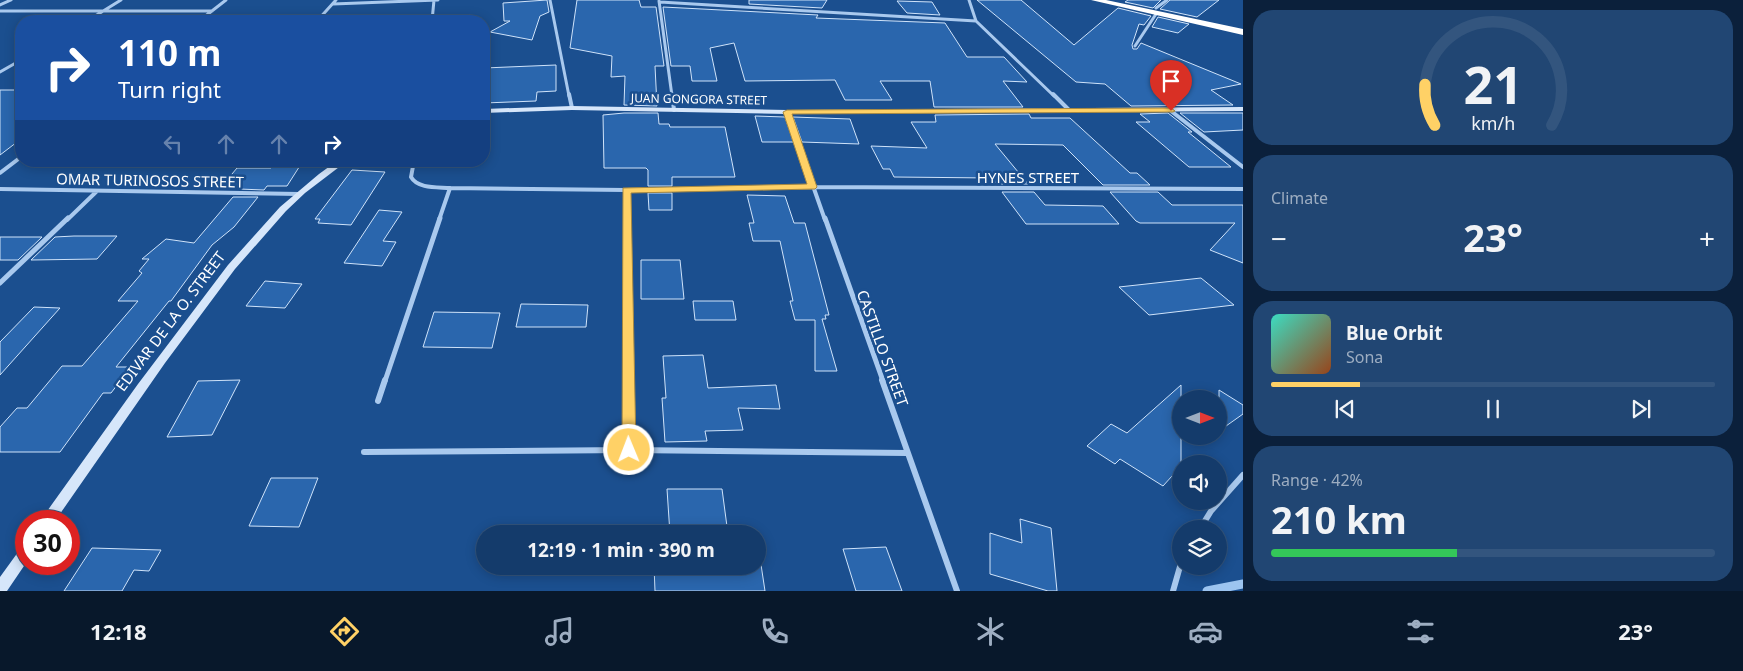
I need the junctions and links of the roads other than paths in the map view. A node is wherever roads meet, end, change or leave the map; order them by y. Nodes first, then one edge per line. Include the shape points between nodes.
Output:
1 (11, 0) edge
2 (121, 0) edge
3 (226, 0) edge
4 (336, 0) edge
5 (436, 0) edge
6 (550, 0) edge
7 (969, 0) edge
8 (1095, 0) edge
9 (1119, 0) edge
10 (1167, 0) edge
11 (659, 1) edge
12 (333, 4) junction
13 (0, 5) edge
14 (212, 11) junction
15 (1156, 11) junction
16 (0, 12) edge
17 (103, 12) junction
18 (98, 15) edge
19 (207, 15) edge
20 (323, 15) edge
21 (433, 15) edge
22 (976, 21) junction
23 (1243, 26) edge
24 (1243, 32) edge
25 (1135, 46) dead end
26 (15, 63) edge
27 (0, 72) edge
28 (572, 108) junction
29 (1243, 109) edge
30 (674, 110) junction
31 (490, 111) edge
32 (1070, 111) junction
33 (1171, 111) junction
34 (787, 112) junction
35 (15, 162) edge
36 (335, 167) edge
37 (413, 167) edge
38 (1243, 167) edge
39 (0, 173) edge
40 (812, 187) junction
41 (450, 188) junction
42 (0, 189) edge
43 (1243, 189) edge
44 (626, 190) junction
45 (96, 192) junction
46 (299, 194) junction
47 (0, 282) edge
48 (378, 401) dead end
49 (629, 450) junction
50 (364, 452) dead end
51 (907, 453) junction
52 (1243, 475) edge
53 (55, 510) edge
54 (1206, 520) edge
55 (15, 568) edge
56 (1178, 575) edge
57 (0, 589) edge
58 (957, 591) edge
59 (1173, 591) edge

1 - 13 street
2 - 17 street
3 - 14 street
4 - 12 street
5 - 12 street
5 - 21 street
6 - 28 street
7 - 22 street
8 - 15 highway
9 - 15 highway
10 - 15 street
11 - 22 street
11 - 30 street
12 - 20 street
14 - 17 street
14 - 19 street
15 - 23 highway
15 - 24 highway
15 - 25 street
16 - 17 street
17 - 18 street
22 - 32 street
26 - 27 street
28 - 30 street, JUAN GONGORA STREET
28 - 31 street, JUAN GONGORA STREET
29 - 33 street, JUAN GONGORA STREET
30 - 34 street, JUAN GONGORA STREET
32 - 33 street, JUAN GONGORA STREET
32 - 34 street, JUAN GONGORA STREET
33 - 38 street
34 - 40 street, CASTILLO STREET
35 - 39 street
36 - 46 street, EDIVAR DE LA O. STREET
37 - 41 street, HYNES STREET via 414,182 428,187
40 - 43 street, HYNES STREET
40 - 44 street, HYNES STREET
40 - 51 street, CASTILLO STREET
41 - 44 street, HYNES STREET
41 - 48 street
42 - 45 street, OMAR TURINOSOS STREET
44 - 49 street
45 - 46 street, OMAR TURINOSOS STREET
45 - 47 street
46 - 53 street, EDIVAR DE LA O. STREET via 235,262 162,357
49 - 50 street
49 - 51 street
51 - 58 street, CASTILLO STREET
52 - 54 street
55 - 57 street
56 - 59 street

